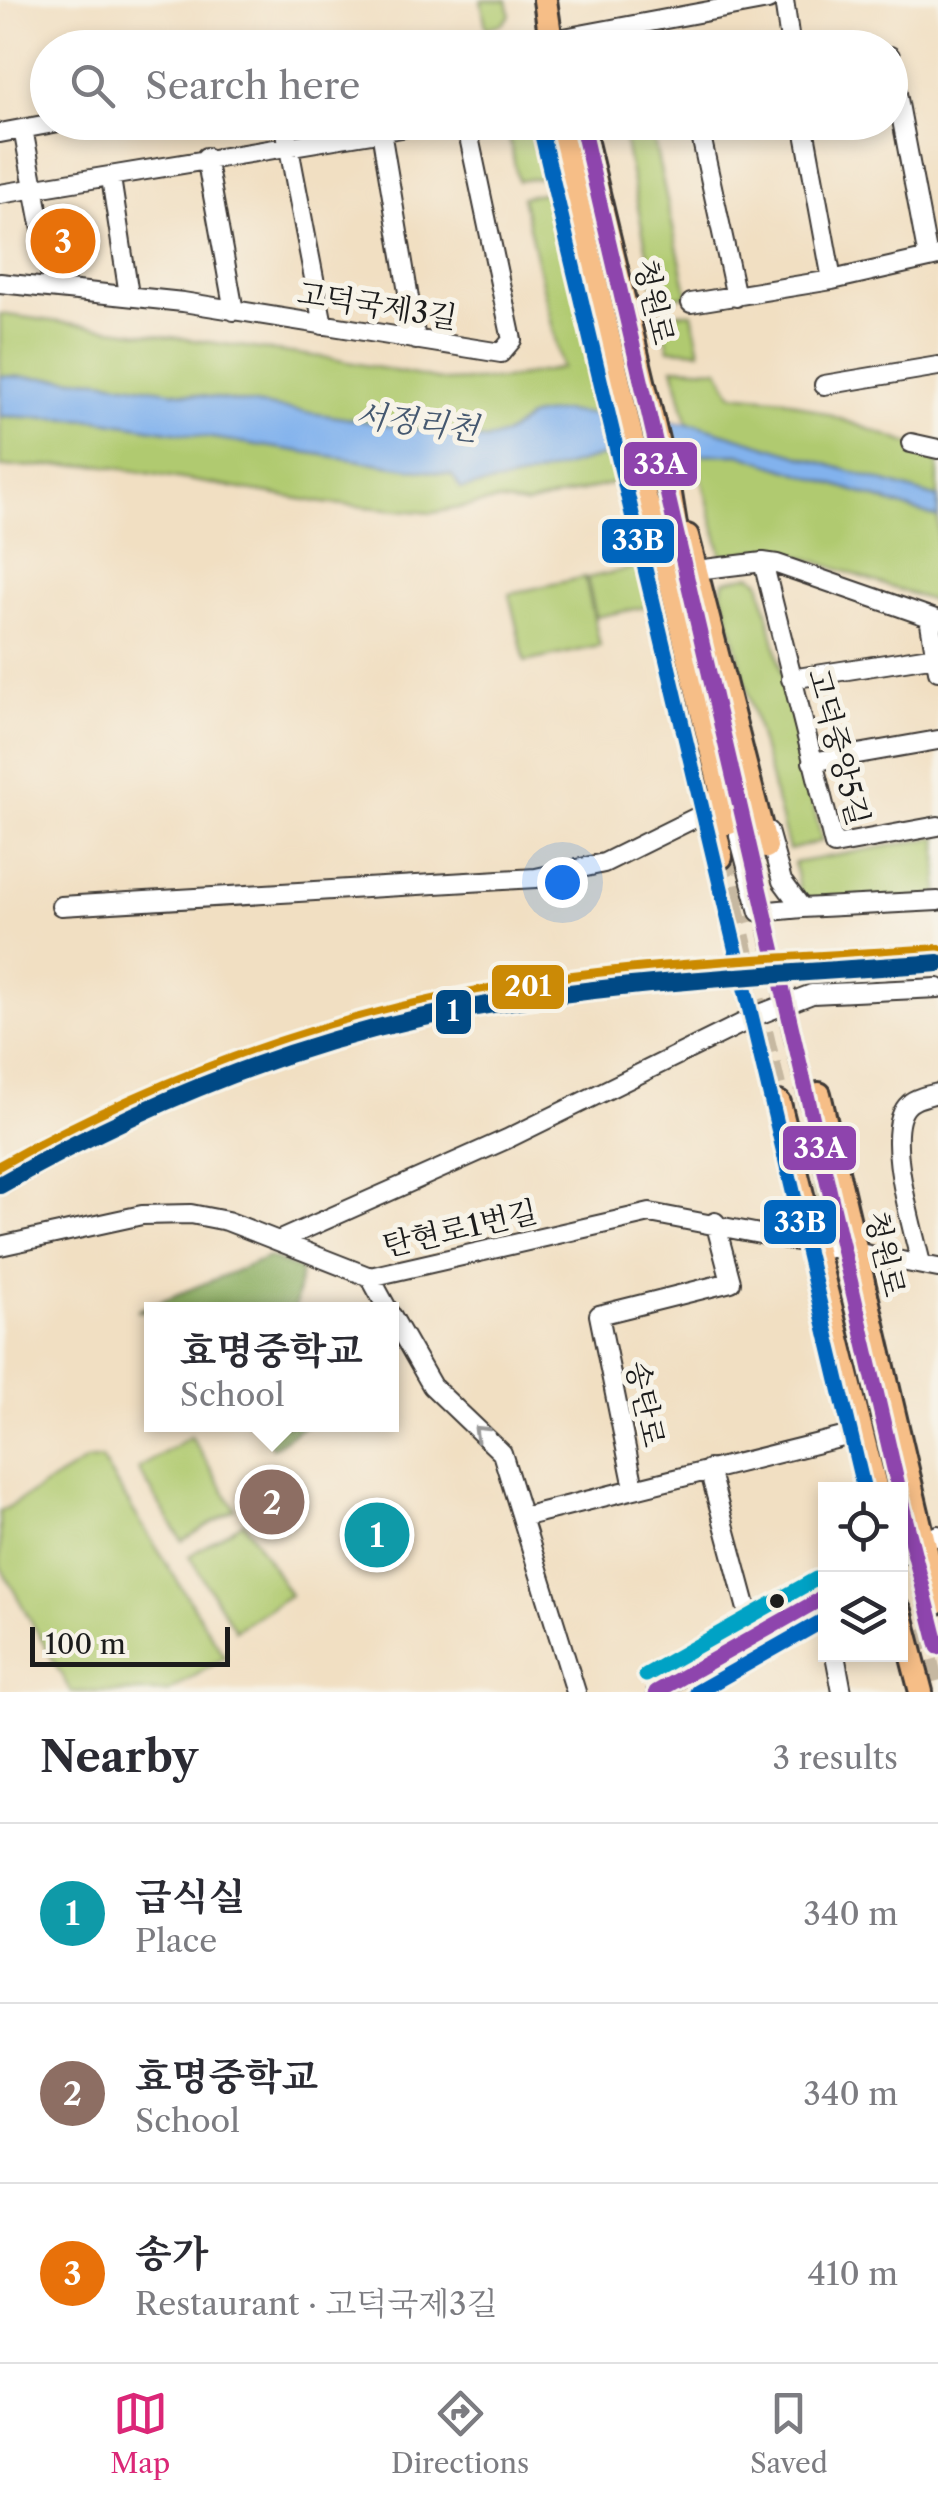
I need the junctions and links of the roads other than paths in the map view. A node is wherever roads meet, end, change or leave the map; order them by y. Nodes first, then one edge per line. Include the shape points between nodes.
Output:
1 (545, 0) edge
2 (768, 0) edge
3 (784, 0) edge
4 (550, 30) edge
5 (625, 30) edge
6 (788, 30) edge
7 (30, 128) edge
8 (23, 129) junction
9 (0, 133) edge
10 (287, 140) edge
11 (321, 140) edge
12 (383, 140) edge
13 (470, 140) edge
14 (565, 140) edge
15 (584, 140) edge
16 (702, 140) edge
17 (806, 140) edge
18 (908, 140) edge
19 (288, 145) junction
20 (206, 158) junction
21 (111, 178) junction
22 (33, 188) junction
23 (0, 194) edge
24 (933, 257) edge
25 (832, 280) junction
26 (0, 283) edge
27 (53, 288) junction
28 (129, 295) junction
29 (736, 297) junction
30 (691, 303) dead end
31 (234, 310) junction
32 (322, 326) junction
33 (416, 340) junction
34 (938, 366) edge
35 (824, 385) dead end
36 (632, 390) junction
37 (911, 443) dead end
38 (938, 450) edge
39 (670, 494) junction
40 (763, 562) junction
41 (696, 570) junction
42 (934, 618) edge
43 (937, 663) edge
44 (791, 679) junction
45 (938, 740) edge
46 (812, 762) junction
47 (736, 821) junction
48 (938, 826) edge
49 (766, 847) dead end
50 (722, 857) tunnel mouth
51 (938, 901) edge
52 (61, 906) dead end
53 (802, 908) junction
54 (938, 988) edge
55 (938, 1093) edge
56 (819, 1094) dead end
57 (779, 1103) tunnel mouth
58 (829, 1140) junction
59 (793, 1151) junction
60 (715, 1222) junction
61 (280, 1240) junction
62 (816, 1243) junction
63 (0, 1246) edge
64 (853, 1254) junction
65 (929, 1266) edge
66 (370, 1277) junction
67 (384, 1302) edge
68 (399, 1329) edge
69 (863, 1432) junction
70 (709, 1469) junction
71 (874, 1482) edge
72 (634, 1488) junction
73 (522, 1516) junction
74 (931, 1539) edge
75 (908, 1551) edge
76 (818, 1600) edge
77 (938, 1604) edge
78 (908, 1607) edge
79 (754, 1635) junction
80 (908, 1641) edge
81 (836, 1662) edge
82 (576, 1692) edge
83 (656, 1692) edge
84 (842, 1692) edge
85 (921, 1692) edge

1 - 4 main road
2 - 5 street
3 - 6 street
7 - 8 street
8 - 9 street
8 - 22 street
10 - 19 street
11 - 19 street
12 - 33 street
13 - 33 street, 고덕국제3길 via 512,340 501,353
14 - 36 main road, 청원로
15 - 36 main road, 청원로
16 - 29 street
17 - 25 street
18 - 24 street
19 - 20 street
19 - 32 street
20 - 21 street
20 - 31 street
21 - 22 street
21 - 28 street
22 - 23 street
22 - 27 street
24 - 25 street
25 - 29 street
26 - 27 street, 고덕국제3길
27 - 28 street, 고덕국제3길
28 - 31 street, 고덕국제3길
29 - 30 street
31 - 32 street, 고덕국제3길
32 - 33 street, 고덕국제3길
34 - 35 street
36 - 39 main road, 청원로
36 - 47 main road, 청원로 via 646,541
37 - 38 street
39 - 41 main road, 청원로
39 - 47 main road, 청원로
40 - 41 street
40 - 42 street
40 - 44 street, 고덕중앙5길
41 - 47 main road, 청원로
42 - 43 street
43 - 44 street
44 - 46 street, 고덕중앙5길
45 - 46 street
46 - 48 street, 고덕중앙5길 via 834,846
47 - 49 main road, 청원로
47 - 50 main road, 청원로
47 - 52 street via 536,878
47 - 53 street via 771,836 782,880
47 - 53 street via 758,912
51 - 53 street
54 - 61 street via 812,994 764,1012 507,1139
55 - 65 street via 910,1102 900,1117 900,1169
56 - 58 main road, 청원로
57 - 59 main road
58 - 59 main road via 807,1124
58 - 64 main road, 청원로
59 - 62 main road
60 - 62 street, 탄현로1번길
60 - 66 street, 탄현로1번길 via 650,1213
60 - 72 street, 송탄로 via 731,1282 598,1315
61 - 63 street, 탄현로1번길 via 228,1221 161,1214
61 - 66 street, 탄현로1번길
62 - 64 street, 탄현로1번길
62 - 69 main road
64 - 65 street, 탄현로1번길
64 - 74 main road, 청원로
66 - 67 street
73 -> 68 street via 502,1453 432,1386
69 - 70 street, 송탄로
69 - 71 main road
70 - 72 street, 송탄로
70 - 79 street
72 - 73 street
73 - 82 street
74 - 75 street
74 - 77 main road, 청원로
76 - 79 street
77 - 78 main road
79 - 83 street
80 - 85 main road
81 - 84 street

